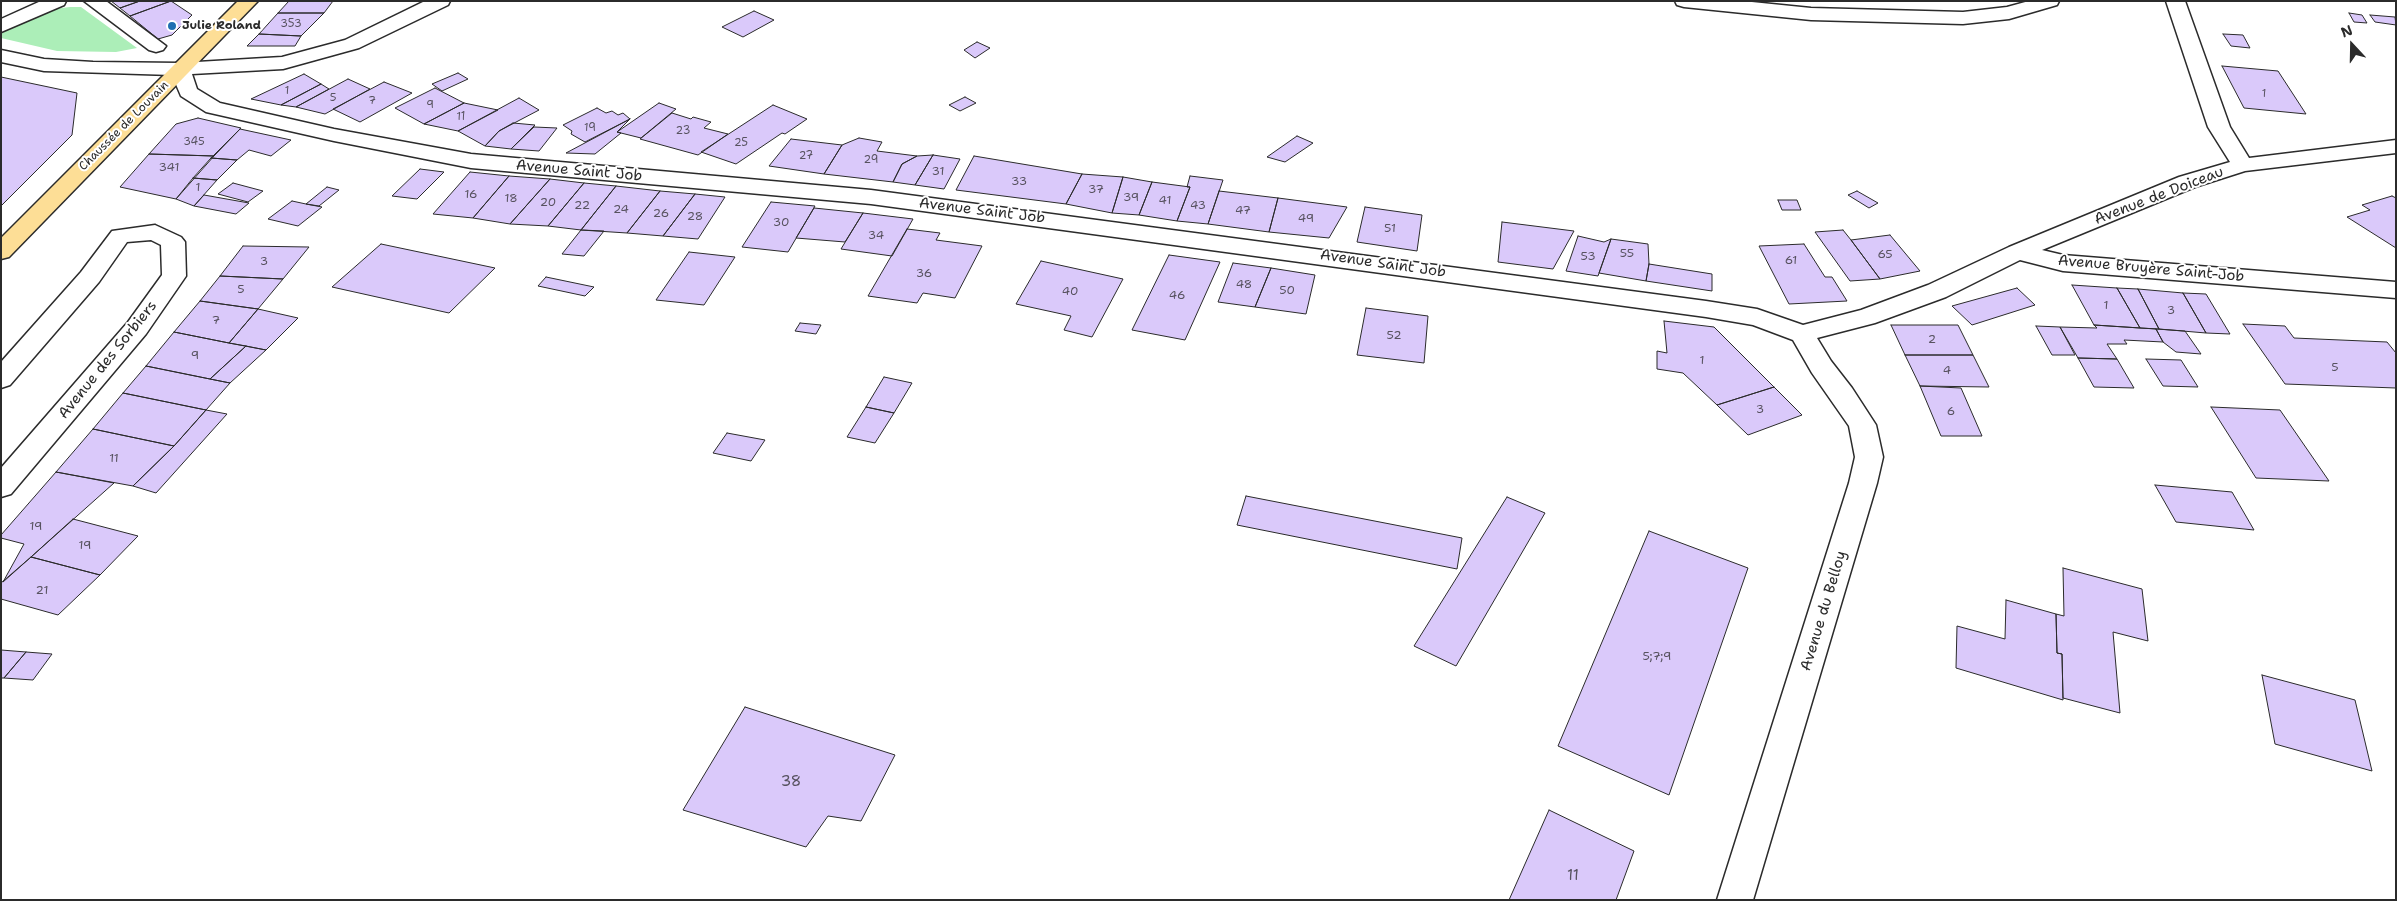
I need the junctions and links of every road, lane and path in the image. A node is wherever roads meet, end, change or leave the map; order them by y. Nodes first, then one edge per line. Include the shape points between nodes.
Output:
1 (57, 1) edge
2 (93, 1) edge
3 (249, 1) edge
4 (441, 1) edge
5 (1684, 1) edge
6 (2050, 1) edge
7 (2175, 1) edge
8 (1, 26) edge
9 (156, 46) dead end
10 (1, 56) edge
11 (180, 69) junction
12 (2396, 146) edge
13 (2243, 165) junction
14 (1, 252) edge
15 (2017, 252) junction
16 (2396, 290) edge
17 (1802, 334) junction
18 (1, 380) edge
19 (1, 486) edge
20 (1735, 900) edge

1 - 8 street
2 - 9 street
3 - 11 main road, Chaussée de Louvain
4 - 11 street via 352,44 283,63
5 - 6 street via 1811,14 1963,18 2009,13
7 - 13 street via 2219,127
10 - 11 street via 44,65
11 - 14 main road, Chaussée de Louvain
11 - 17 street, Avenue Saint Job via 188,92 213,108 471,161 909,202 1706,309 1756,317
12 - 13 street, Avenue de Doiceau
13 - 15 street, Avenue de Doiceau via 2187,182
15 - 16 street, Avenue Bruyère Saint-Job via 2063,263
15 - 17 street via 1938,291 1866,317
17 - 20 street, Avenue du Belloy via 1862,425 1869,457
18 - 19 street, Avenue des Sorbiers via 120,236 155,232 173,242 174,276 137,328

